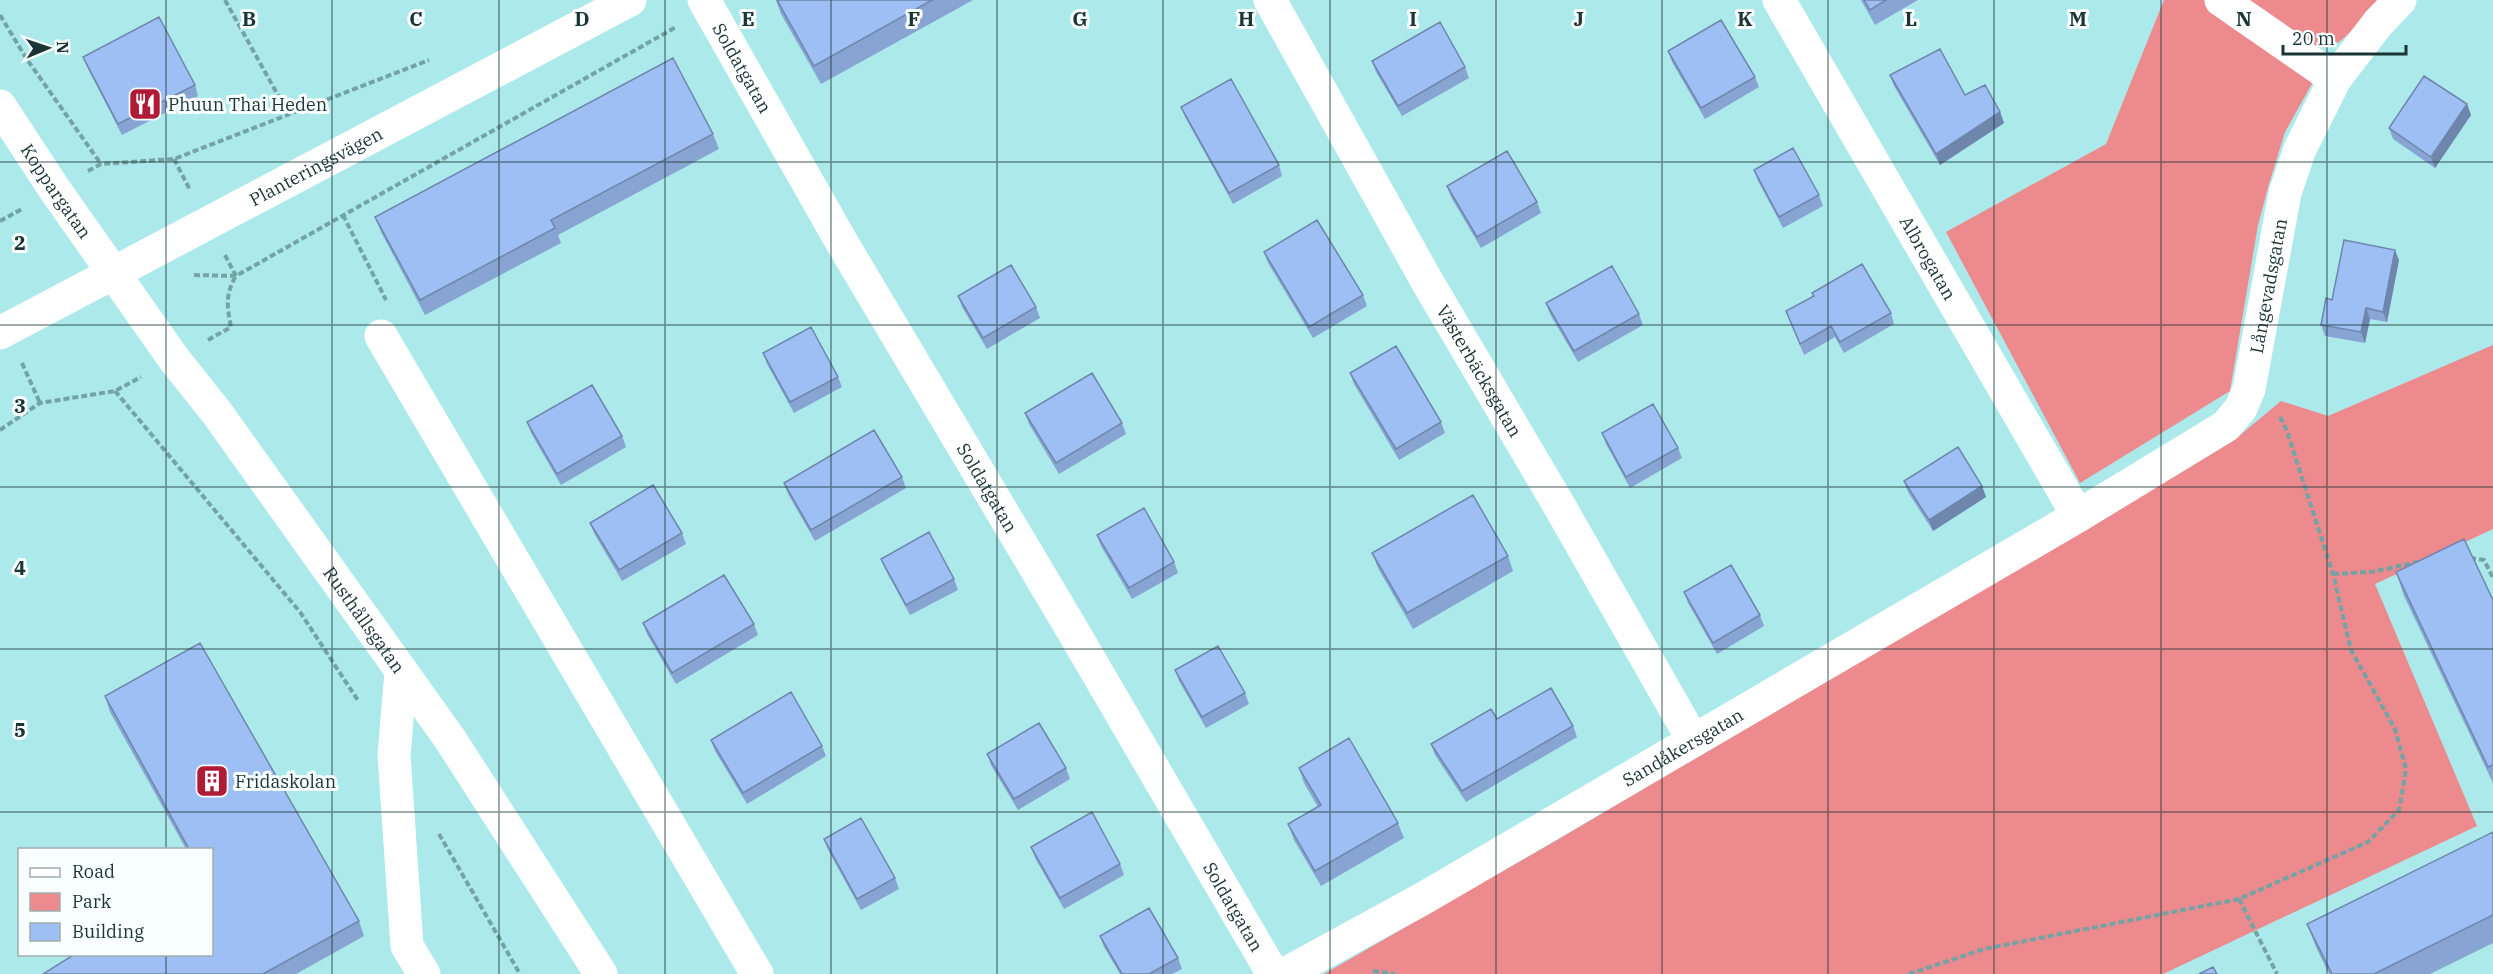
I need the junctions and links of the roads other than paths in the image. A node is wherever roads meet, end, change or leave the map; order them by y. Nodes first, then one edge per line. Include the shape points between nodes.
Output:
1 (630, 0) edge
2 (1270, 0) edge
3 (1779, 0) edge
4 (2221, 0) edge
5 (2400, 0) edge
6 (707, 4) edge
7 (2335, 79) junction
8 (0, 106) edge
9 (114, 274) junction
10 (0, 333) edge
11 (381, 336) road end
12 (2078, 516) junction
13 (401, 671) junction
14 (1693, 740) junction
15 (424, 974) edge
16 (601, 974) edge
17 (757, 974) edge
18 (1273, 974) edge
19 (1285, 974) edge

1 - 9 street, Planteringsvägen
2 - 14 street, Västerbäcksgatan via 1428,283
3 - 12 street, Albrogatan
4 - 7 street
5 - 7 street, Långevadsgatan
6 - 18 street, Soldatgatan via 841,241
7 - 12 street, Långevadsgatan via 2300,148 2285,193 2249,389 2241,408 2226,426
8 - 9 street, Koppargatan
9 - 10 street, Planteringsvägen
9 - 13 street, Rusthållsgatan
11 - 17 street
12 - 14 street, Sandåkersgatan
13 - 15 street via 394,755 407,946
13 - 16 street, Rusthållsgatan via 450,739
14 - 19 street, Sandåkersgatan via 1424,898

